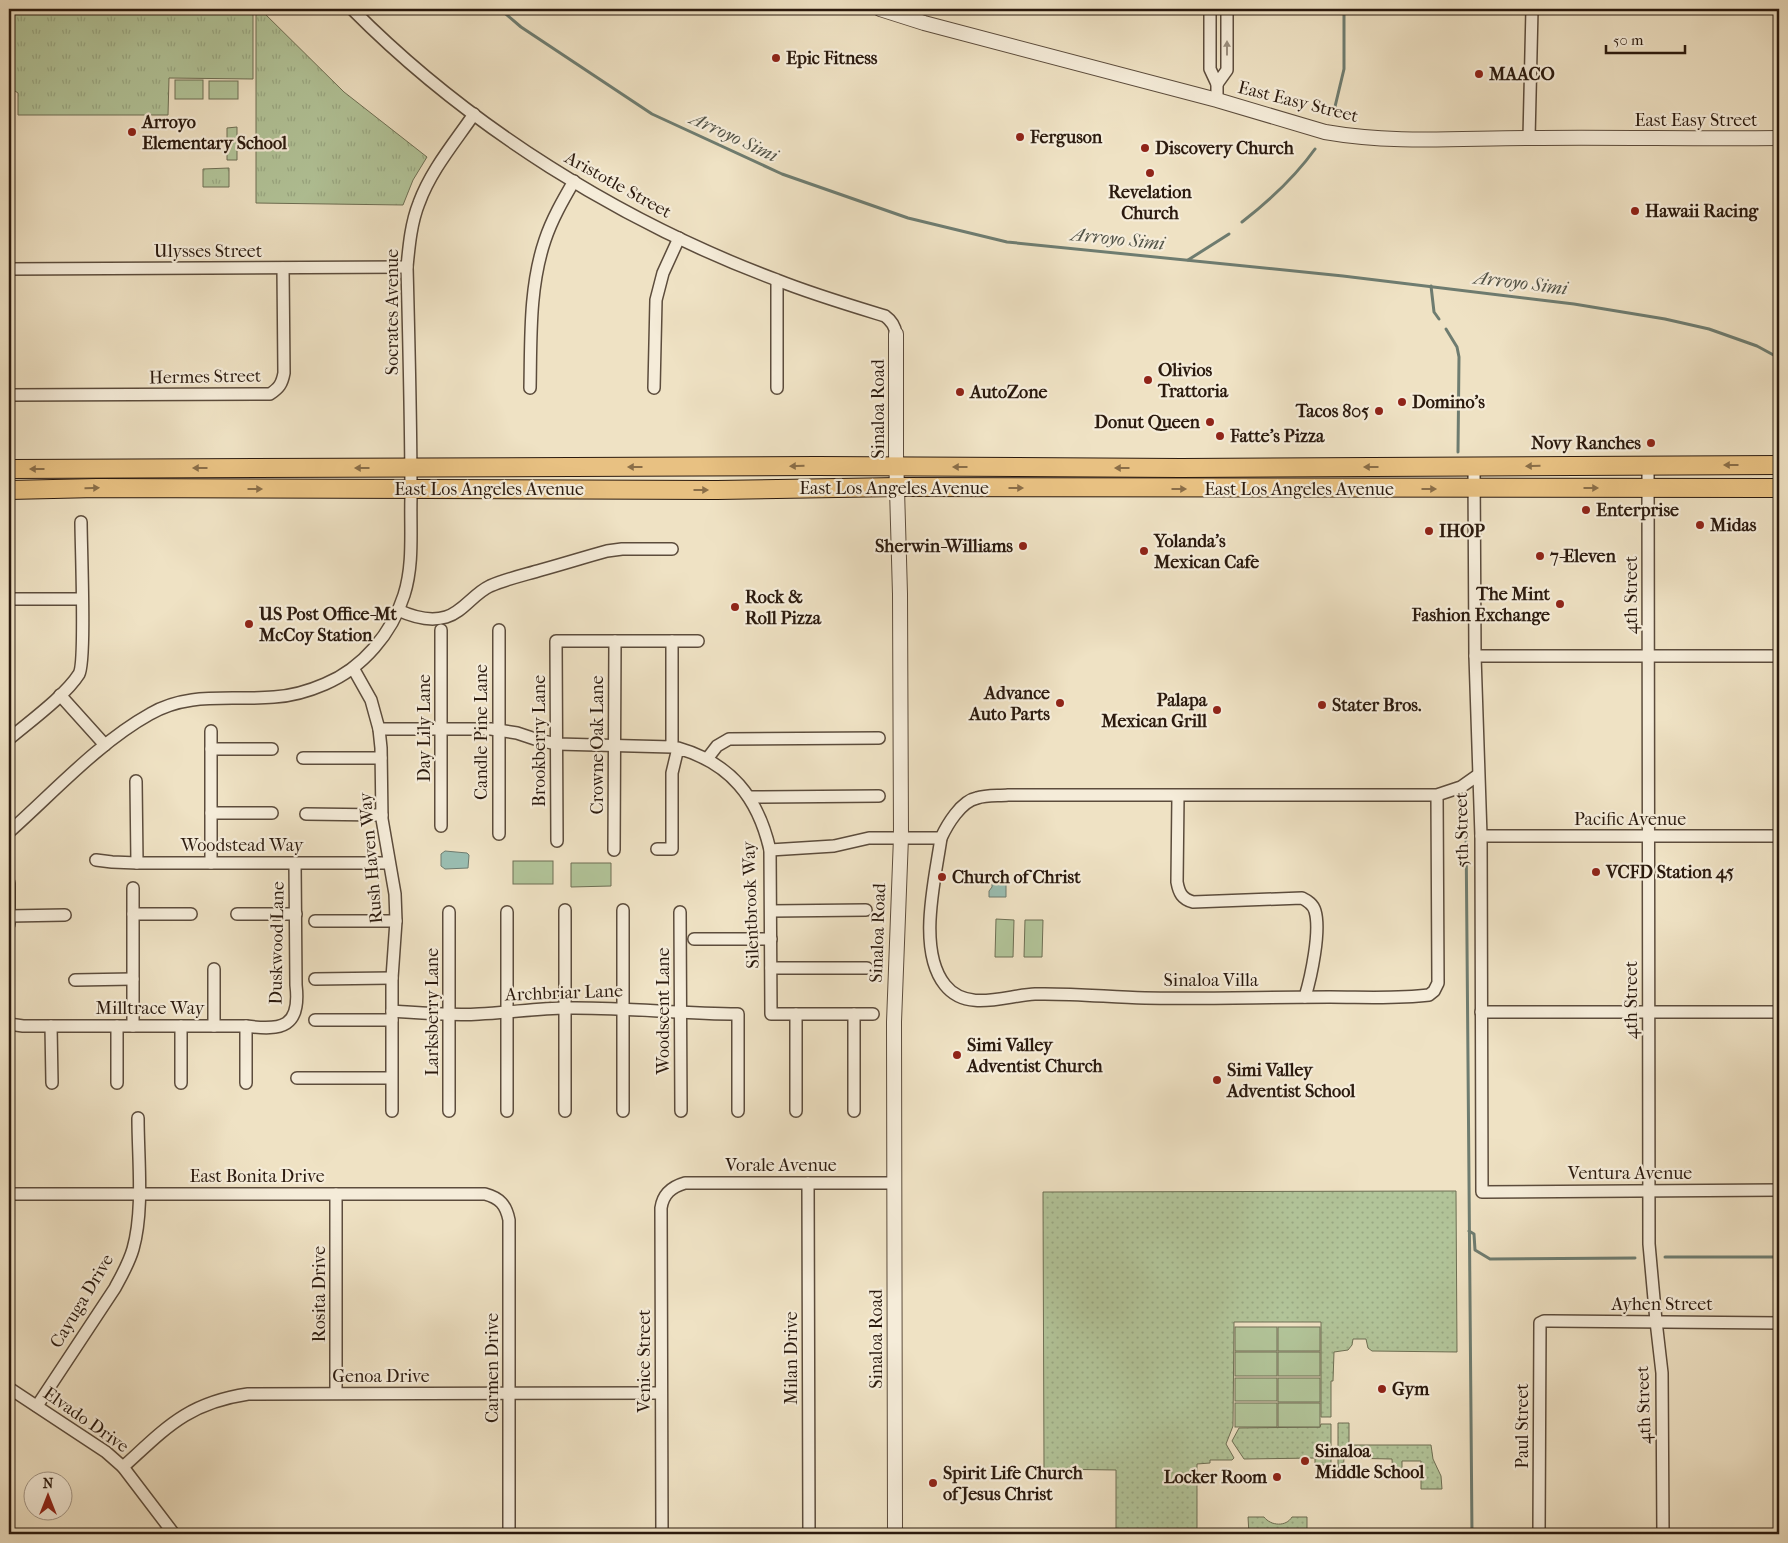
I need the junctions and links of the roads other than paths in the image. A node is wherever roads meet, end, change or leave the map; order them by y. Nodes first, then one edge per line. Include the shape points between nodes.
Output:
1 (352, 9) edge
2 (880, 9) edge
3 (1210, 9) edge
4 (1227, 9) edge
5 (1532, 9) edge
6 (1217, 84) junction
7 (1217, 100) junction
8 (474, 114) junction
9 (1529, 138) junction
10 (1779, 138) edge
11 (574, 181) junction
12 (679, 238) junction
13 (283, 268) junction
14 (407, 268) junction
15 (9, 269) edge
16 (777, 281) junction
17 (896, 334) joint
18 (530, 388) dead end
19 (654, 388) dead end
20 (777, 388) dead end
21 (9, 395) edge
22 (1648, 465) junction
23 (1779, 465) edge
24 (897, 466) junction
25 (1474, 467) junction
26 (411, 468) junction
27 (9, 469) edge
28 (898, 487) junction
29 (1648, 488) junction
30 (1779, 488) edge
31 (411, 489) junction
32 (1475, 489) junction
33 (9, 490) edge
34 (81, 522) dead end
35 (672, 549) dead end
36 (9, 599) edge
37 (82, 599) junction
38 (398, 610) junction
39 (441, 630) dead end
40 (499, 630) dead end
41 (615, 641) junction
42 (672, 641) junction
43 (698, 641) dead end
44 (1475, 656) junction
45 (1648, 656) junction
46 (1779, 656) edge
47 (353, 668) junction
48 (60, 695) junction
49 (379, 728) junction
50 (441, 728) junction
51 (499, 730) junction
52 (211, 731) dead end
53 (879, 738) dead end
54 (9, 739) edge
55 (557, 744) junction
56 (105, 745) junction
57 (614, 745) junction
58 (675, 747) junction
59 (211, 749) junction
60 (272, 749) dead end
61 (303, 758) dead end
62 (381, 758) junction
63 (708, 759) junction
64 (1478, 775) junction
65 (136, 781) dead end
66 (1437, 795) junction
67 (879, 796) dead end
68 (1178, 796) junction
69 (749, 797) junction
70 (211, 813) junction
71 (272, 813) dead end
72 (306, 814) dead end
73 (382, 815) junction
74 (441, 826) dead end
75 (9, 832) edge
76 (499, 834) dead end
77 (1481, 836) junction
78 (1779, 836) edge
79 (1648, 837) junction
80 (904, 838) junction
81 (941, 838) junction
82 (557, 842) dead end
83 (657, 849) dead end
84 (614, 850) dead end
85 (770, 850) junction
86 (96, 860) dead end
87 (137, 863) junction
88 (212, 863) junction
89 (296, 863) junction
90 (389, 863) junction
91 (9, 883) edge
92 (133, 888) dead end
93 (565, 910) dead end
94 (623, 910) dead end
95 (866, 910) dead end
96 (771, 911) junction
97 (450, 912) dead end
98 (507, 912) dead end
99 (680, 912) dead end
100 (133, 914) junction
101 (191, 914) dead end
102 (237, 914) dead end
103 (296, 914) junction
104 (65, 915) dead end
105 (9, 916) edge
106 (315, 921) dead end
107 (396, 921) junction
108 (9, 924) edge
109 (694, 939) dead end
110 (771, 939) junction
111 (771, 968) junction
112 (866, 968) dead end
113 (214, 970) dead end
114 (392, 978) junction
115 (315, 979) dead end
116 (74, 980) dead end
117 (133, 980) junction
118 (1305, 997) junction
119 (565, 1008) junction
120 (623, 1008) junction
121 (507, 1012) junction
122 (681, 1012) junction
123 (1481, 1012) junction
124 (1649, 1012) junction
125 (1779, 1012) edge
126 (796, 1014) junction
127 (854, 1014) junction
128 (873, 1014) dead end
129 (450, 1015) junction
130 (392, 1016) junction
131 (315, 1020) dead end
132 (288, 1021) joint
133 (9, 1024) edge
134 (51, 1026) junction
135 (116, 1026) junction
136 (133, 1026) junction
137 (181, 1026) junction
138 (214, 1026) junction
139 (246, 1026) junction
140 (297, 1078) dead end
141 (391, 1078) junction
142 (117, 1083) dead end
143 (181, 1083) dead end
144 (246, 1083) dead end
145 (52, 1084) dead end
146 (623, 1111) dead end
147 (681, 1111) dead end
148 (738, 1111) dead end
149 (796, 1111) dead end
150 (854, 1111) dead end
151 (392, 1112) dead end
152 (450, 1112) dead end
153 (507, 1112) dead end
154 (565, 1112) dead end
155 (138, 1118) dead end
156 (808, 1183) junction
157 (894, 1183) junction
158 (669, 1190) joint
159 (1648, 1190) junction
160 (1779, 1190) edge
161 (1482, 1192) joint
162 (9, 1194) edge
163 (138, 1194) junction
164 (336, 1194) junction
165 (503, 1202) joint
166 (1544, 1321) joint
167 (1656, 1321) junction
168 (1779, 1323) edge
169 (9, 1388) edge
170 (336, 1393) junction
171 (509, 1393) junction
172 (661, 1393) junction
173 (37, 1406) junction
174 (123, 1467) junction
175 (174, 1534) edge
176 (509, 1534) edge
177 (662, 1534) edge
178 (809, 1534) edge
179 (895, 1534) edge
180 (1539, 1534) edge
181 (1663, 1534) edge

1 - 8 street, Aristotle Street via 399,53
2 - 7 street, East Easy Street
3 - 6 street via 1210,69
6 -> 4 street via 1227,70
5 - 9 street
6 - 7 street
7 - 9 street, East Easy Street via 1326,132 1361,138
8 - 11 street, Aristotle Street
8 - 14 street, Socrates Avenue via 436,169 419,204 409,240
9 - 10 street, East Easy Street
11 - 12 street, Aristotle Street via 629,214
11 - 18 street via 545,240 538,268 532,299
12 - 16 street, Aristotle Street
12 - 19 street via 656,300
13 - 14 street, Ulysses Street
13 - 15 street, Ulysses Street
13 - 21 street, Hermes Street via 284,373 283,382 270,394
14 - 26 street, Socrates Avenue
16 - 17 street, Aristotle Street via 885,316 891,320
16 - 20 street
17 - 24 street, Sinaloa Road
23 -> 22 main road, East Los Angeles Avenue
22 -> 25 main road, East Los Angeles Avenue
22 - 29 street, 4th Street
25 -> 24 main road, East Los Angeles Avenue
24 -> 26 main road, East Los Angeles Avenue
24 - 28 street, Sinaloa Road
25 - 32 street, 5th Street
26 -> 27 main road, East Los Angeles Avenue
26 - 31 street, Socrates Avenue
31 -> 28 main road, East Los Angeles Avenue
28 -> 32 main road, East Los Angeles Avenue
28 - 80 street, Sinaloa Road
29 - 30 main road, East Los Angeles Avenue
32 -> 29 main road, East Los Angeles Avenue
29 - 45 street, 4th Street
33 -> 31 main road, East Los Angeles Avenue
31 - 38 street, Socrates Avenue via 408,580
32 - 44 street, 5th Street
34 - 37 street
35 - 38 street via 608,551 510,578 476,595 447,617 414,618
36 - 37 street
37 - 48 street via 80,673
38 - 47 street, Socrates Avenue via 384,636
39 - 50 street, Day Lily Lane
40 - 51 street, Candle Pine Lane
41 - 42 street
41 - 55 street, Brookberry Lane via 556,641
41 - 57 street, Crowne Oak Lane
42 - 43 street
42 - 58 street
44 - 45 street
44 - 64 street, 5th Street
45 - 46 street
45 - 79 street, 4th Street
47 - 49 street, Rush Haven Way via 370,700
47 - 56 street, Socrates Avenue via 327,684 298,694 192,699 174,704 151,713
48 - 54 street
48 - 56 street
49 - 50 street, Silentbrook Way
49 - 62 street, Rush Haven Way
50 - 51 street, Silentbrook Way
50 - 74 street, Day Lily Lane
51 - 55 street, Silentbrook Way
51 - 76 street, Candle Pine Lane
52 - 59 street
53 - 63 street via 729,739 717,746
55 - 57 street, Silentbrook Way
55 - 82 street, Brookberry Lane
56 - 75 street, Socrates Avenue
57 - 58 street, Silentbrook Way
57 - 84 street, Crowne Oak Lane
58 - 63 street, Silentbrook Way
58 - 83 street via 672,849
59 - 60 street
59 - 70 street
61 - 62 street
62 - 73 street, Rush Haven Way
63 - 69 street, Silentbrook Way via 735,780
64 - 66 street, Sinaloa Villa via 1461,787
64 - 77 street, 5th Street
65 - 87 street
66 - 68 street, Sinaloa Villa
66 - 118 street, Sinaloa Villa via 1438,983 1434,991 1420,996
67 - 69 street
68 - 81 street, Sinaloa Villa via 1008,795 975,798 958,811
68 - 118 street via 1177,882 1178,891 1184,899 1193,902 1302,898 1310,902 1317,922
69 - 85 street, Silentbrook Way via 758,812
70 - 71 street
70 - 88 street
72 - 73 street
73 - 90 street, Rush Haven Way
77 - 79 street, Pacific Avenue
77 - 123 street, 5th Street
78 - 79 street, Pacific Avenue
79 - 124 street, 4th Street
80 - 81 street
80 - 85 street via 869,838 834,846
80 - 157 street, Sinaloa Road via 894,1022
81 - 118 street, Sinaloa Villa via 929,935 932,962 946,986 956,994 971,1000 990,1001 1068,993 1144,998
85 - 96 street, Silentbrook Way
86 - 87 street, Woodstead Way
87 - 88 street, Woodstead Way
88 - 89 street, Woodstead Way
89 - 90 street, Woodstead Way
89 - 103 street, Duskwood Lane
90 - 107 street, Rush Haven Way
91 - 105 street
92 - 100 street
93 - 119 street
94 - 120 street
95 - 96 street
96 - 110 street, Silentbrook Way
97 - 129 street, Larksberry Lane
98 - 121 street
99 - 122 street, Woodscent Lane
100 - 101 street
100 - 117 street
102 - 103 street
103 - 132 street, Duskwood Lane via 298,1001 295,1013
104 - 105 street
105 - 108 street
106 - 107 street
107 - 114 street, Rush Haven Way
109 - 110 street
110 - 111 street, Silentbrook Way
111 - 112 street
111 - 126 street, Silentbrook Way via 771,1014
113 - 138 street
114 - 115 street
114 - 130 street, Rush Haven Way
116 - 117 street
117 - 136 street
119 - 120 street, Archbriar Lane
119 - 121 street, Archbriar Lane
119 - 154 street
120 - 122 street, Archbriar Lane
120 - 146 street
121 - 129 street, Archbriar Lane
121 - 153 street
122 - 147 street, Woodscent Lane
122 - 148 street, Archbriar Lane via 738,1014
123 - 124 street
123 - 161 street, 5th Street
124 - 125 street
124 - 159 street, 4th Street
126 - 127 street
126 - 149 street
127 - 128 street
127 - 150 street
129 - 130 street, Archbriar Lane
129 - 152 street, Larksberry Lane
130 - 131 street, Archbriar Lane
130 - 141 street, Rush Haven Way
132 - 139 street, Milltrace Way via 278,1028
133 - 134 street, Milltrace Way
134 - 135 street, Milltrace Way
134 - 145 street
135 - 136 street, Milltrace Way
135 - 142 street
136 - 137 street, Milltrace Way
137 - 138 street, Milltrace Way
137 - 143 street
138 - 139 street, Milltrace Way
139 - 144 street
140 - 141 street
141 - 151 street, Rush Haven Way
155 - 163 street, Cayuga Drive
156 - 157 street, Vorale Avenue
156 - 158 street, Vorale Avenue via 684,1183
156 - 178 street, Milan Drive
157 - 179 street, Sinaloa Road
158 - 172 street, Venice Street via 661,1208
159 - 160 street, Ventura Avenue
159 - 161 street, Ventura Avenue
159 - 167 street, 4th Street
162 - 163 street, East Bonita Drive
163 - 164 street, East Bonita Drive
163 - 173 street, Cayuga Drive via 137,1233 125,1270
164 - 165 street, East Bonita Drive via 485,1194
164 - 170 street, Rosita Drive
165 - 171 street, Carmen Drive via 510,1220
166 - 167 street, Ayhen Street
166 - 180 street, Paul Street via 1539,1329
167 - 168 street, Ayhen Street
167 - 181 street, 4th Street via 1662,1373
169 - 173 street, Elvado Drive
170 - 171 street, Genoa Drive
170 - 174 street, Genoa Drive via 248,1394 212,1401 174,1421
171 - 172 street, Genoa Drive
171 - 176 street, Carmen Drive
172 - 177 street, Venice Street
173 - 174 street, Elvado Drive
174 - 175 street, Elvado Drive

